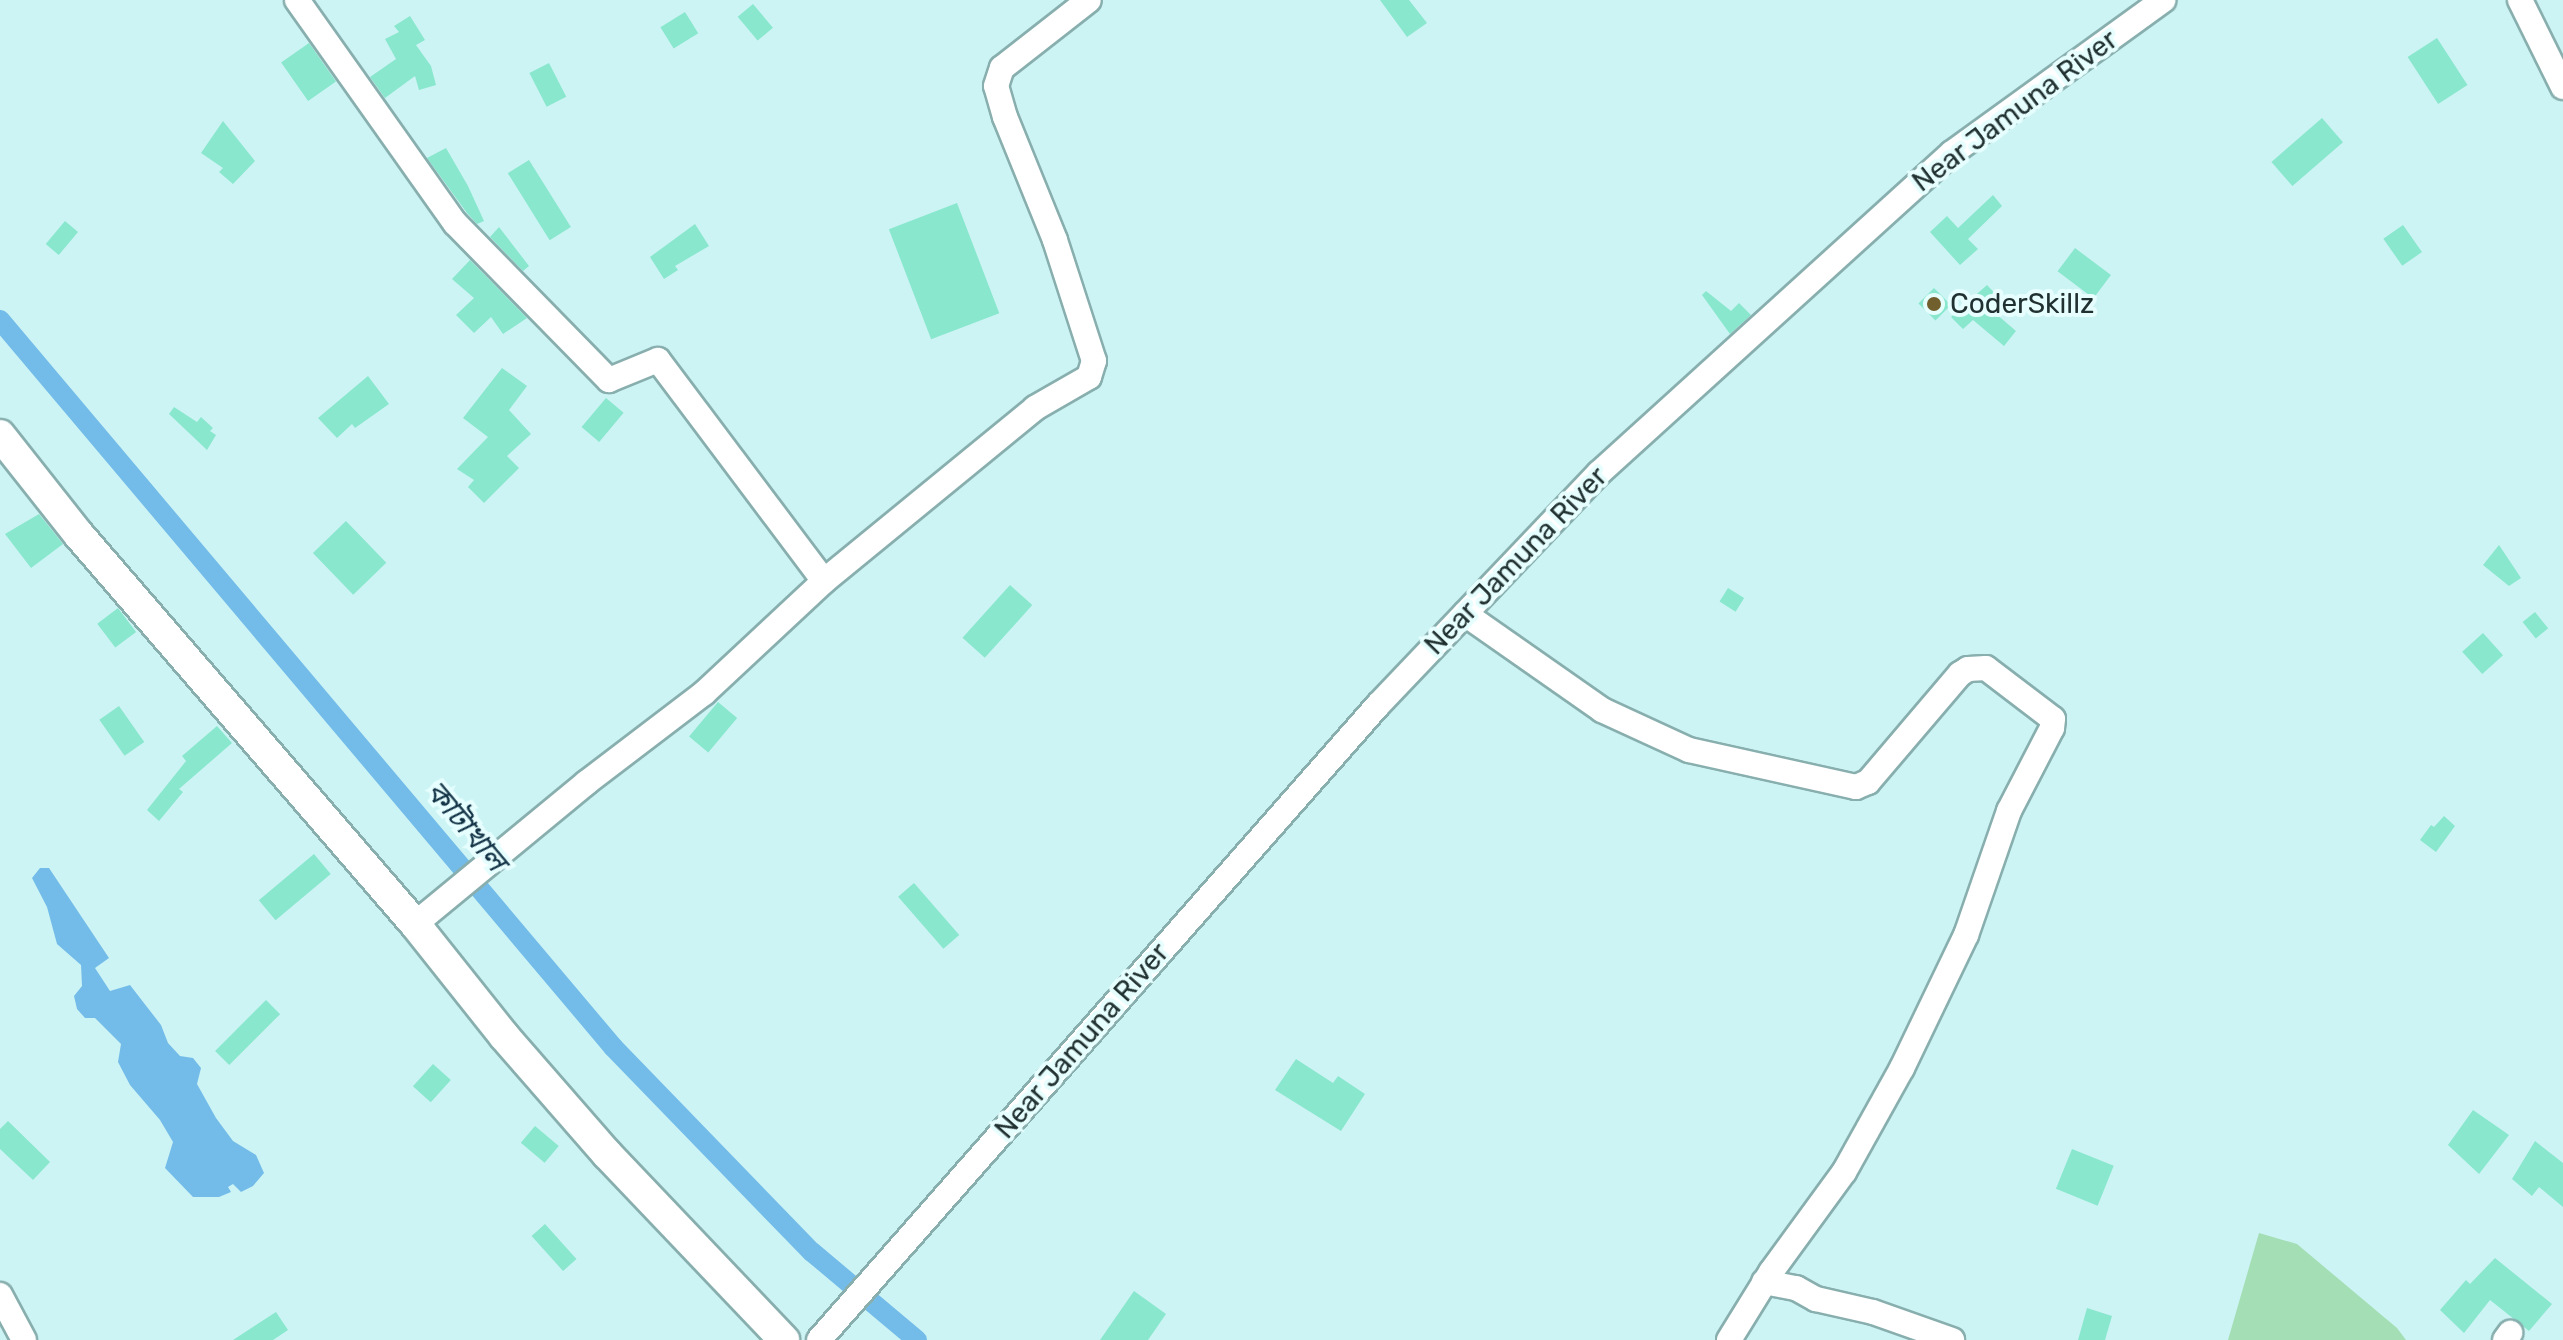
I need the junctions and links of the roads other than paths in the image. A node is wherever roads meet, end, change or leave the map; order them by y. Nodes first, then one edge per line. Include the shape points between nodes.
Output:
1 (297, 0) edge
2 (1089, 0) edge
3 (2163, 0) edge
4 (2520, 0) edge
5 (2563, 87) edge
6 (0, 435) edge
7 (824, 581) junction
8 (1465, 614) junction
9 (424, 918) junction
10 (1764, 1282) junction
11 (0, 1295) edge
12 (24, 1340) edge
13 (784, 1340) edge
14 (819, 1340) edge
15 (1729, 1340) edge
16 (1952, 1340) edge

1 - 7 street via 455,223 609,380 658,360
2 - 7 street via 1002,68 996,86 1055,240 1094,361 1092,372 1035,408
3 - 8 street, Near Jamuna River via 1952,153 1599,473
4 - 5 street
6 - 9 main road via 79,535
7 - 9 street via 704,693
8 - 10 street via 1602,710 1689,750 1856,787 1868,782 1968,669 1986,668 2053,719 2009,811 1966,935 1902,1068 1844,1172
8 - 14 street, Near Jamuna River via 1379,704
9 - 13 main road via 504,1036 607,1154
10 - 15 street
10 - 16 street
11 - 12 street

